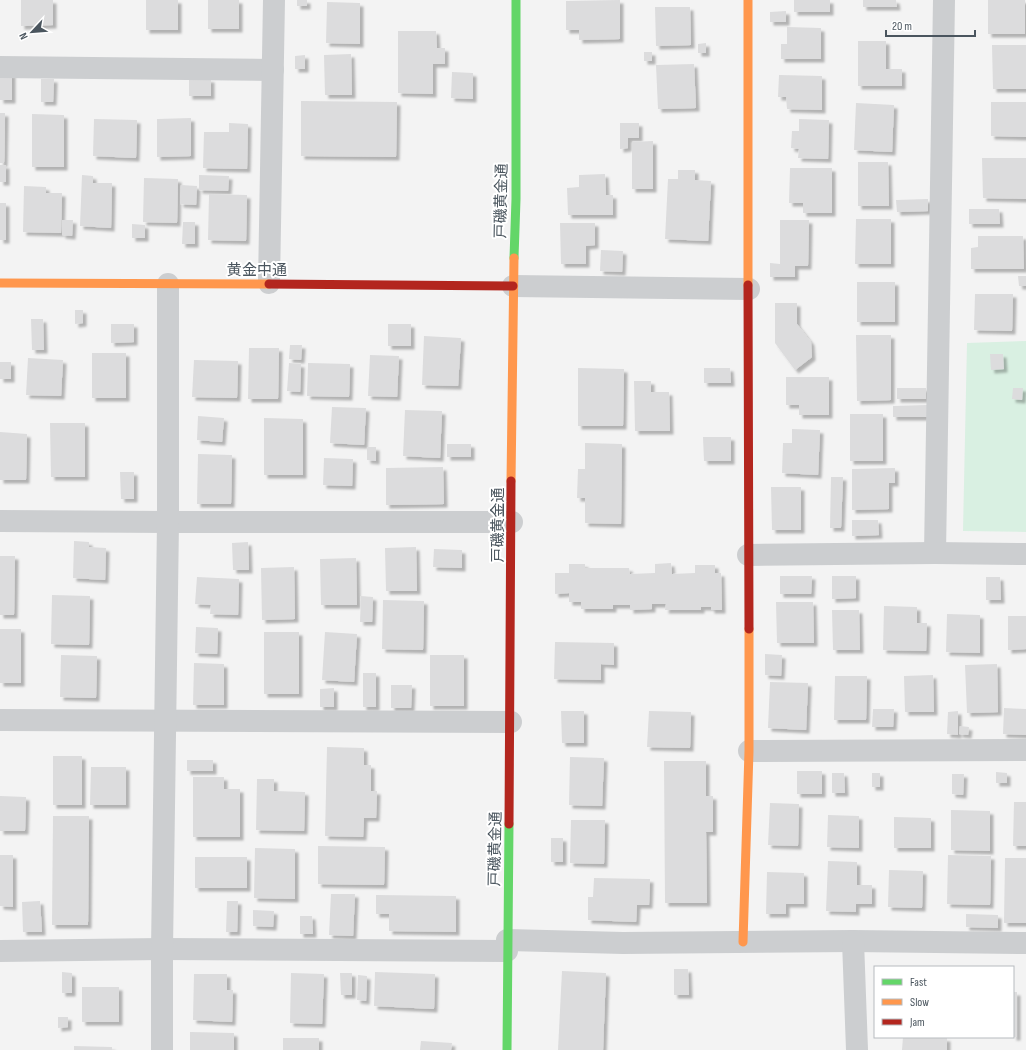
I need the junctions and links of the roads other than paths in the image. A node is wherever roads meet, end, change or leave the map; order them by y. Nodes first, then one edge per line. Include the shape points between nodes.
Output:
1 (274, 0) edge
2 (516, 0) edge
3 (748, 0) edge
4 (944, 0) edge
5 (0, 67) edge
6 (273, 70) junction
7 (0, 283) edge
8 (270, 283) junction
9 (168, 284) junction
10 (513, 286) junction
11 (749, 289) junction
12 (0, 521) edge
13 (168, 522) junction
14 (512, 522) junction
15 (935, 553) junction
16 (1026, 554) edge
17 (748, 555) junction
18 (0, 720) edge
19 (165, 721) junction
20 (511, 722) junction
21 (1026, 750) edge
22 (749, 751) junction
23 (853, 941) junction
24 (743, 942) junction
25 (1026, 943) edge
26 (507, 946) junction
27 (162, 949) junction
28 (0, 951) edge
29 (162, 1050) edge
30 (507, 1050) edge
31 (857, 1050) edge

1 - 6 street
2 - 10 street, 戸磯黄金通 via 516,199
3 - 11 street
4 - 15 street
5 - 6 street
6 - 8 street
7 - 9 street, 黄金中通
8 - 9 street, 黄金中通
8 - 10 street, 黄金中通
9 - 13 street
10 - 11 street
10 - 14 street, 戸磯黄金通
11 - 17 street
12 - 13 street
13 - 14 street
13 - 19 street
14 - 20 street, 戸磯黄金通
15 - 16 street
15 - 17 street
17 - 22 street
18 - 19 street
19 - 20 street
19 - 27 street
20 - 26 street, 戸磯黄金通
21 - 22 street
22 - 24 street
23 - 24 street
23 - 25 street
23 - 31 street
24 - 26 street
26 - 27 street
26 - 30 street, 戸磯黄金通
27 - 28 street
27 - 29 street

